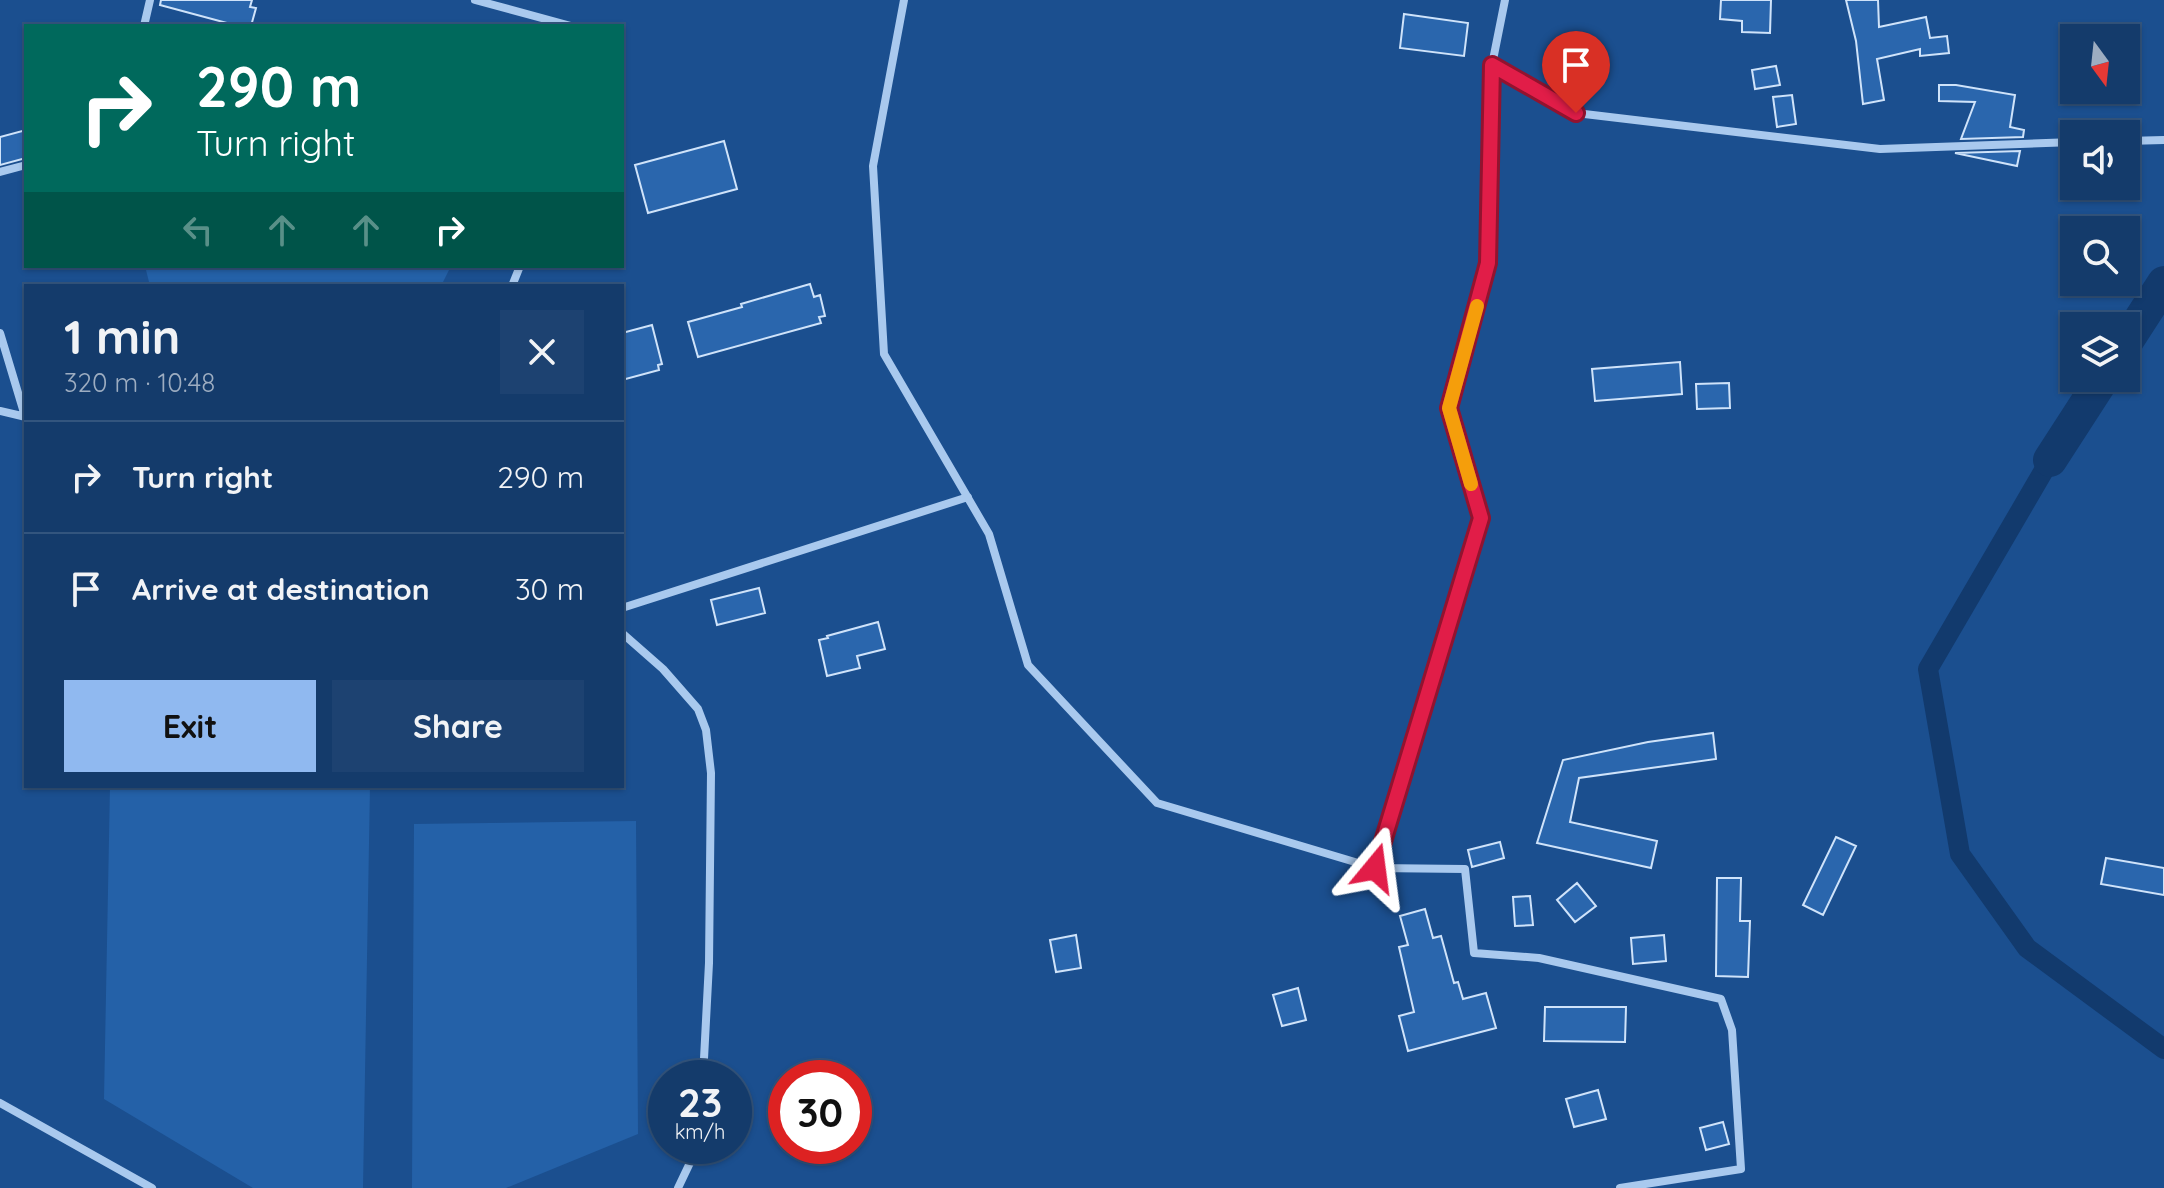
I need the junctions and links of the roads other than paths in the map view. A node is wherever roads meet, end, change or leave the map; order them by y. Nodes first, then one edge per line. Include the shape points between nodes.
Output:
1 (150, 0) edge
2 (475, 0) edge
3 (904, 0) edge
4 (1505, 0) edge
5 (144, 24) edge
6 (564, 24) edge
7 (1492, 65) junction
8 (2164, 140) edge
9 (2140, 141) edge
10 (2060, 143) edge
11 (24, 166) edge
12 (0, 172) edge
13 (0, 333) edge
14 (0, 411) edge
15 (24, 413) edge
16 (24, 416) edge
17 (968, 497) junction
18 (624, 607) edge
19 (624, 635) edge
20 (1375, 868) junction
21 (704, 1060) edge
22 (0, 1103) edge
23 (689, 1164) edge
24 (152, 1188) edge
25 (678, 1188) edge
26 (1620, 1188) edge

1 - 5 street
2 - 6 street
3 - 17 street via 873,166 884,354
4 - 7 street
7 - 10 street via 1576,113 1880,149
7 - 20 street via 1488,263 1449,408 1481,518
8 - 9 street
11 - 12 street
13 - 15 street
14 - 16 street
17 - 18 street
17 - 20 street via 989,534 1028,665 1157,803
19 - 21 street via 698,709 706,730 711,773
20 - 26 street via 1465,869 1474,953 1539,958 1721,999 1732,1030 1741,1169
22 - 24 street
23 - 25 street

